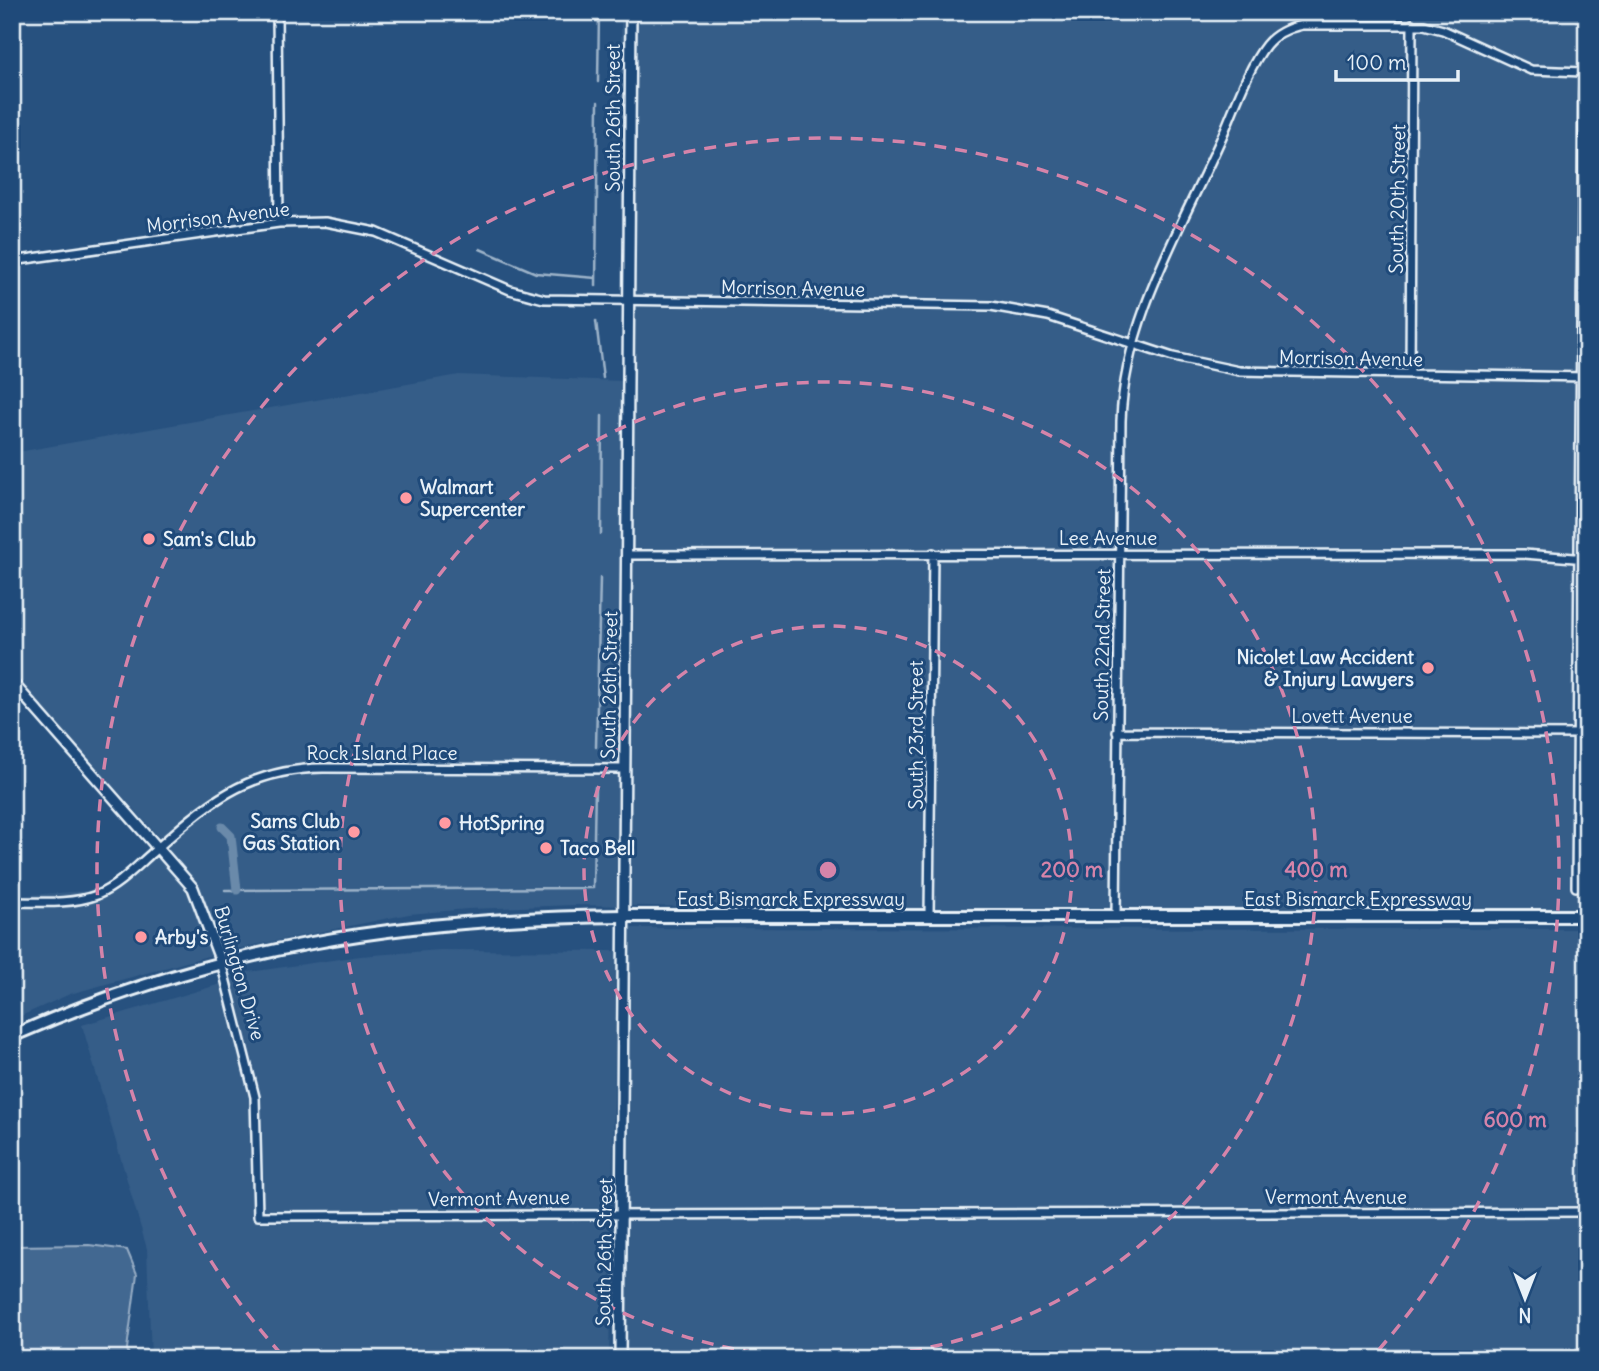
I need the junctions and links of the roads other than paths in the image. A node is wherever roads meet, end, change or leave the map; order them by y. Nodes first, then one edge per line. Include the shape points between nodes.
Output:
1 (277, 12) edge
2 (631, 12) edge
3 (1412, 24) junction
4 (1587, 47) edge
5 (1584, 72) junction
6 (279, 223) junction
7 (12, 261) edge
8 (1584, 266) edge
9 (629, 302) junction
10 (1133, 343) junction
11 (1410, 374) junction
12 (1584, 377) edge
13 (933, 553) junction
14 (1119, 554) junction
15 (628, 555) junction
16 (1583, 558) edge
17 (12, 682) edge
18 (1117, 732) junction
19 (1577, 732) junction
20 (1587, 734) edge
21 (625, 769) junction
22 (158, 847) junction
23 (1576, 887) dead end
24 (12, 902) edge
25 (624, 916) junction
26 (929, 916) junction
27 (1116, 916) junction
28 (1587, 916) edge
29 (221, 962) junction
30 (12, 1036) edge
31 (1587, 1212) edge
32 (622, 1213) junction
33 (258, 1216) joint
34 (620, 1359) edge

1 - 6 street
2 - 9 street, South 26th Street
3 - 5 street, South 22nd Street via 1443,30 1531,70
3 - 10 street, South 22nd Street via 1311,24 1294,27 1268,43 1196,191
3 - 11 street, South 20th Street
4 - 5 street
5 - 8 street
6 - 7 street, Morrison Avenue
6 - 9 street, Morrison Avenue via 360,227 537,298
8 - 12 street
9 - 10 street, Morrison Avenue via 991,306 1048,316
9 - 15 street, South 26th Street
10 - 11 street, Morrison Avenue via 1190,362 1239,371
10 - 14 street, South 22nd Street via 1121,406
11 - 12 street, Morrison Avenue
12 - 16 street
13 - 14 street, Lee Avenue
13 - 15 street, Lee Avenue
13 - 26 street, South 23rd Street
14 - 16 street, Lee Avenue
14 - 18 street, South 22nd Street
15 - 21 street, South 26th Street
16 - 19 street
17 - 22 street, Burlington Drive
18 - 19 street, Lovett Avenue
18 - 27 street, South 22nd Street
19 - 20 street, Lovett Avenue
19 - 23 street
21 - 22 street, Rock Island Place via 293,770 222,794
21 - 25 street, South 26th Street
22 - 24 street, Rock Island Place via 97,895 67,901
22 - 29 street, Burlington Drive via 197,895
25 - 26 main road, East Bismarck Expressway
25 - 29 main road, East Bismarck Expressway via 505,918 405,927
25 - 32 street, South 26th Street
26 - 27 main road, East Bismarck Expressway
27 - 28 main road, East Bismarck Expressway
29 - 30 main road, East Bismarck Expressway via 111,997
29 - 33 street, Burlington Drive via 256,1097
31 - 32 street, Vermont Avenue
32 - 33 street, Vermont Avenue
32 - 34 street, South 26th Street

